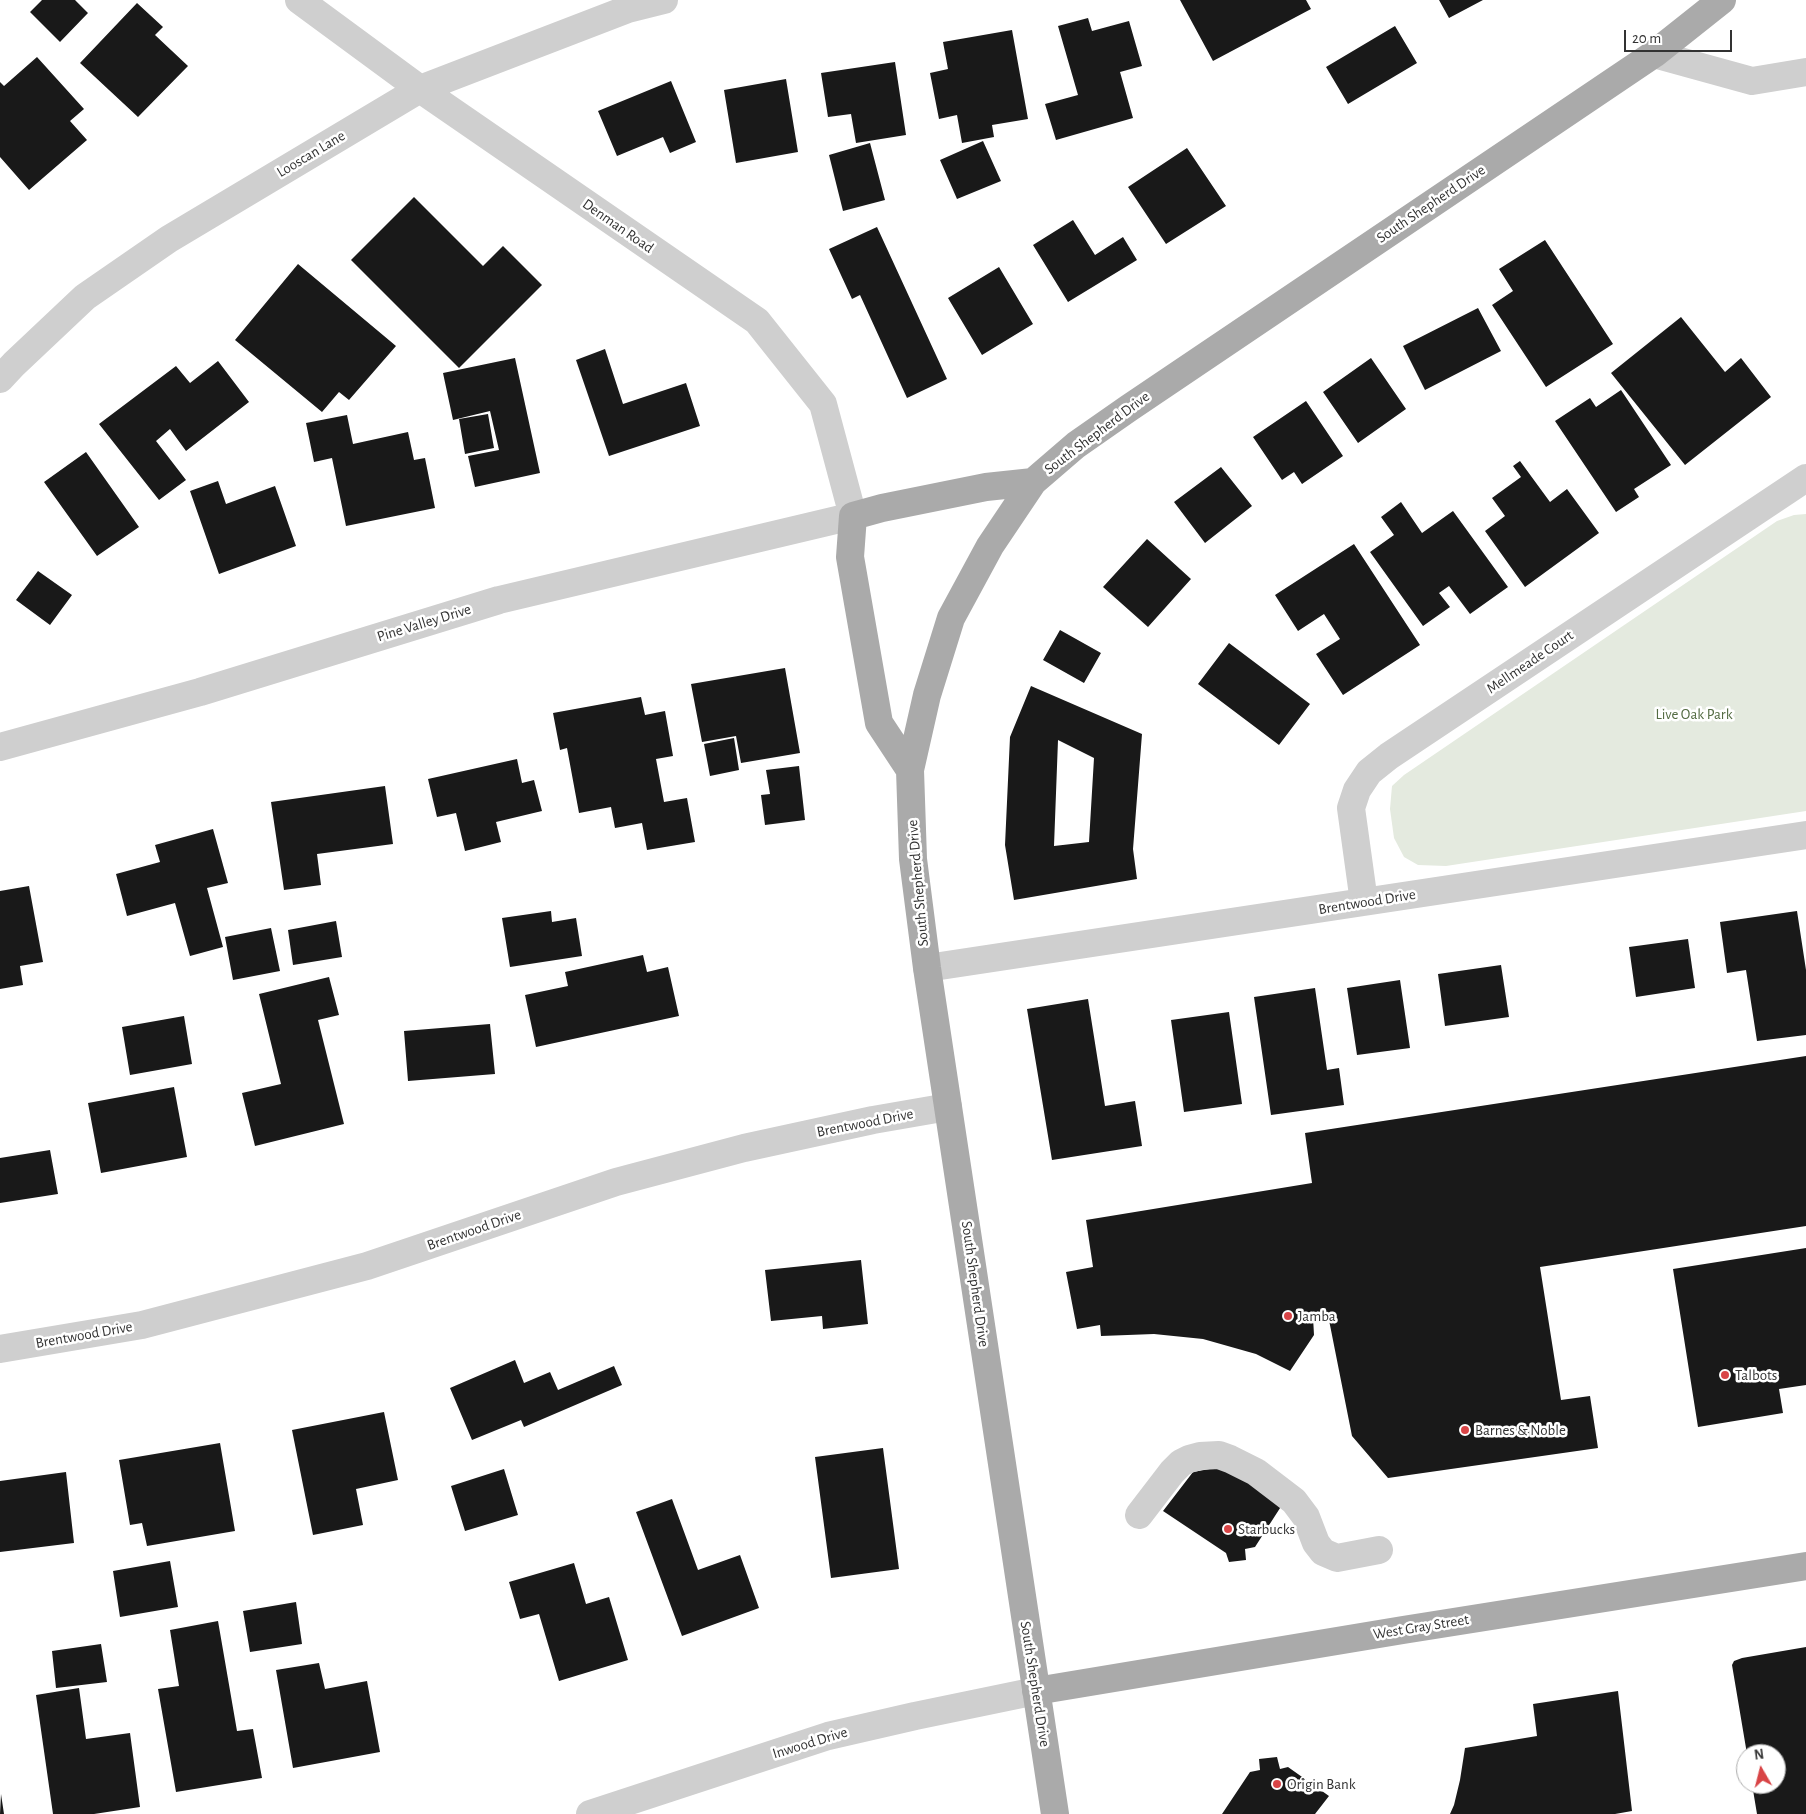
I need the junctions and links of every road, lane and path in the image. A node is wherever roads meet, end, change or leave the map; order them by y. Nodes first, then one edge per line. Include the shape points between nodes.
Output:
1 (299, 0) edge
2 (664, 0) edge
3 (1722, 0) edge
4 (1654, 54) junction
5 (1806, 72) edge
6 (420, 89) junction
7 (0, 379) edge
8 (1806, 478) edge
9 (1033, 482) junction
10 (853, 516) junction
11 (0, 747) edge
12 (910, 770) junction
13 (1806, 835) edge
14 (1364, 902) junction
15 (927, 968) junction
16 (948, 1107) junction
17 (0, 1349) edge
18 (1139, 1515) dead end
19 (1379, 1550) dead end
20 (1806, 1566) edge
21 (1036, 1691) junction
22 (590, 1814) edge
23 (1055, 1814) edge

1 - 6 street, Denman Road
2 - 6 street, Looscan Lane via 628,9
3 - 4 main road, South Shepherd Drive
4 - 5 street via 1752,81
4 - 9 main road, South Shepherd Drive via 1129,408 1076,445
6 - 7 street, Looscan Lane via 154,250 85,297
6 - 10 street, Denman Road via 757,321 823,404
8 - 14 street, Mellmeade Court via 1369,772 1357,790 1351,808
9 - 10 main road via 986,487
9 - 12 main road, South Shepherd Drive via 990,546 951,618 927,695
10 - 11 street, Pine Valley Drive via 499,600 200,692
10 - 12 main road via 850,557 879,723
12 - 15 main road, South Shepherd Drive via 913,859
13 - 14 street, Brentwood Drive
14 - 15 street, Brentwood Drive
15 - 16 main road, South Shepherd Drive
16 - 17 street, Brentwood Drive via 762,1144 616,1182 367,1266 151,1323
16 - 21 main road, South Shepherd Drive
18 - 19 street via 1181,1464 1200,1456 1219,1455 1256,1472 1294,1501 1306,1517 1323,1552 1337,1558
20 - 21 main road, West Gray Street
21 - 22 street, Inwood Drive via 828,1736
21 - 23 main road, South Shepherd Drive

